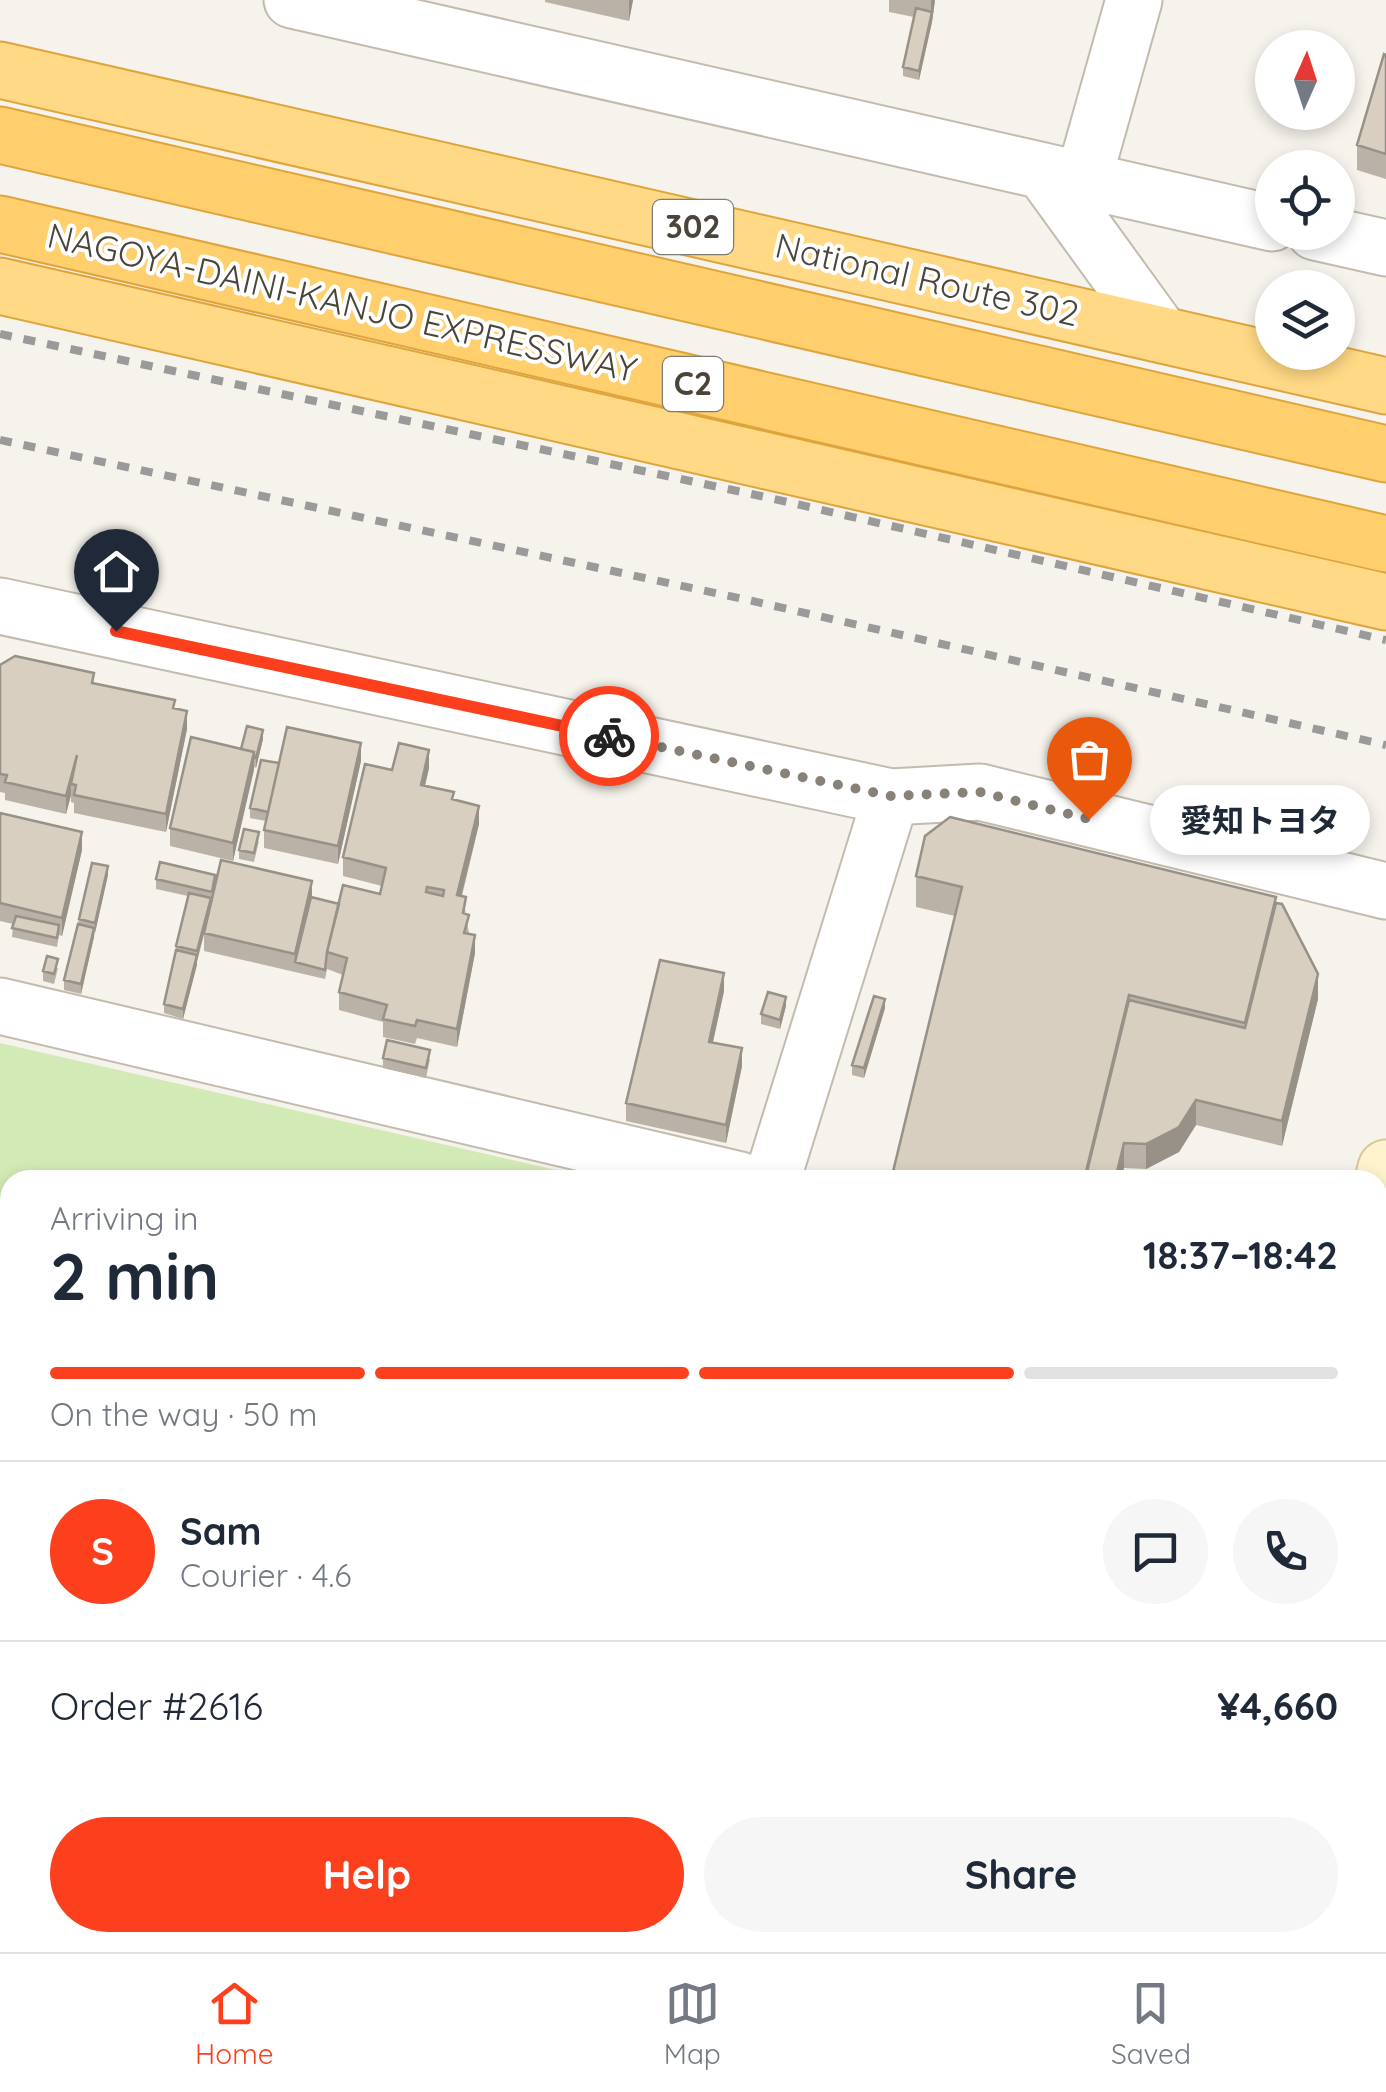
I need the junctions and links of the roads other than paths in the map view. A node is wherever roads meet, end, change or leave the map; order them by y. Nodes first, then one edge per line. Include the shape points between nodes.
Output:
1 (292, 0) edge
2 (1134, 0) edge
3 (0, 70) edge
4 (0, 135) edge
5 (1063, 176) junction
6 (1255, 219) edge
7 (0, 224) edge
8 (1355, 241) edge
9 (1386, 248) edge
10 (0, 286) edge
11 (1162, 334) junction
12 (1386, 386) edge
13 (1386, 454) edge
14 (1386, 544) edge
15 (1386, 602) edge
16 (0, 606) edge
17 (891, 796) junction
18 (1386, 891) edge
19 (0, 1006) edge
20 (697, 1170) edge
21 (775, 1170) edge

1 - 5 street
2 - 5 street
3 - 11 highway, National Route 302 / 302
4 - 13 highway
5 - 6 street
5 - 11 street
7 - 14 highway, NAGOYA-DAINI-KANJO EXPRESSWAY / C2
8 - 9 street
10 - 15 highway
11 - 12 highway, National Route 302 / 302
16 - 17 street
17 - 18 street via 980,792
17 - 21 street
19 - 20 street

